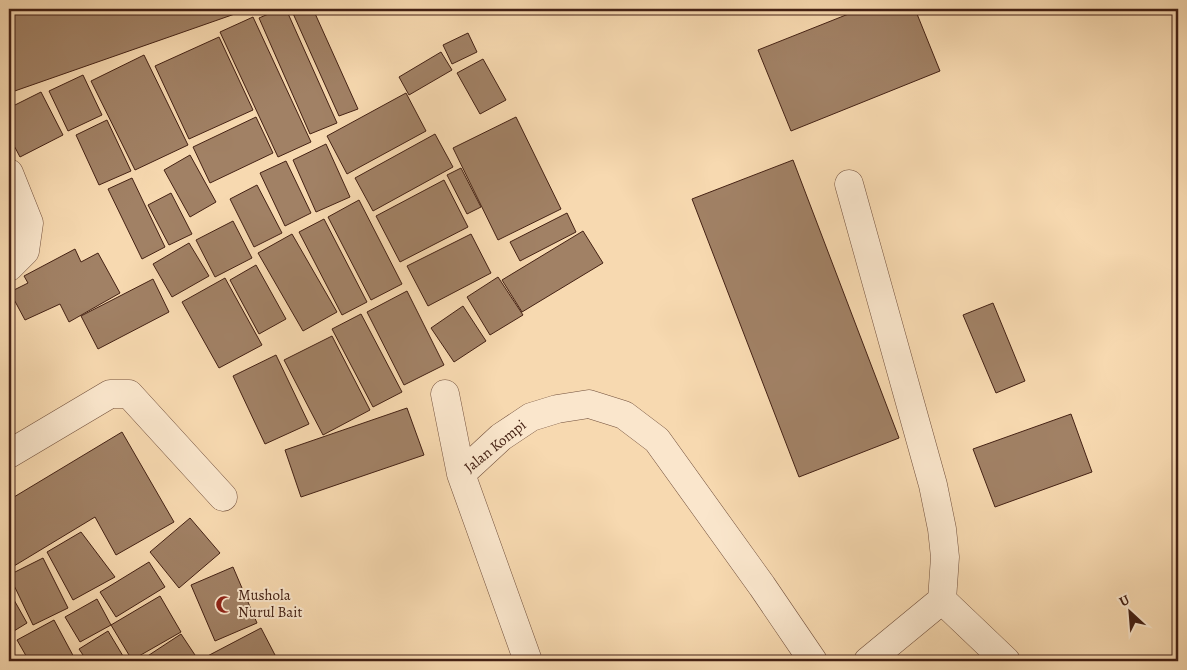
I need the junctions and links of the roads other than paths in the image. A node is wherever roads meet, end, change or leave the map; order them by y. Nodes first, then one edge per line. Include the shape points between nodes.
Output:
1 (9, 173) edge
2 (849, 184) dead end
3 (9, 267) edge
4 (445, 394) dead end
5 (9, 454) edge
6 (461, 474) junction
7 (223, 497) dead end
8 (942, 600) junction
9 (528, 661) edge
10 (813, 661) edge
11 (868, 661) edge
12 (1006, 661) edge

1 - 3 lane via 29,223 25,251
2 - 8 lane via 933,485 945,557
4 - 6 lane
5 - 7 lane via 110,394 129,394
6 - 9 lane, Jalan Kompi
6 - 10 lane, Jalan Kompi via 501,437 531,417 589,404 624,415 657,440
8 - 11 lane
8 - 12 lane

